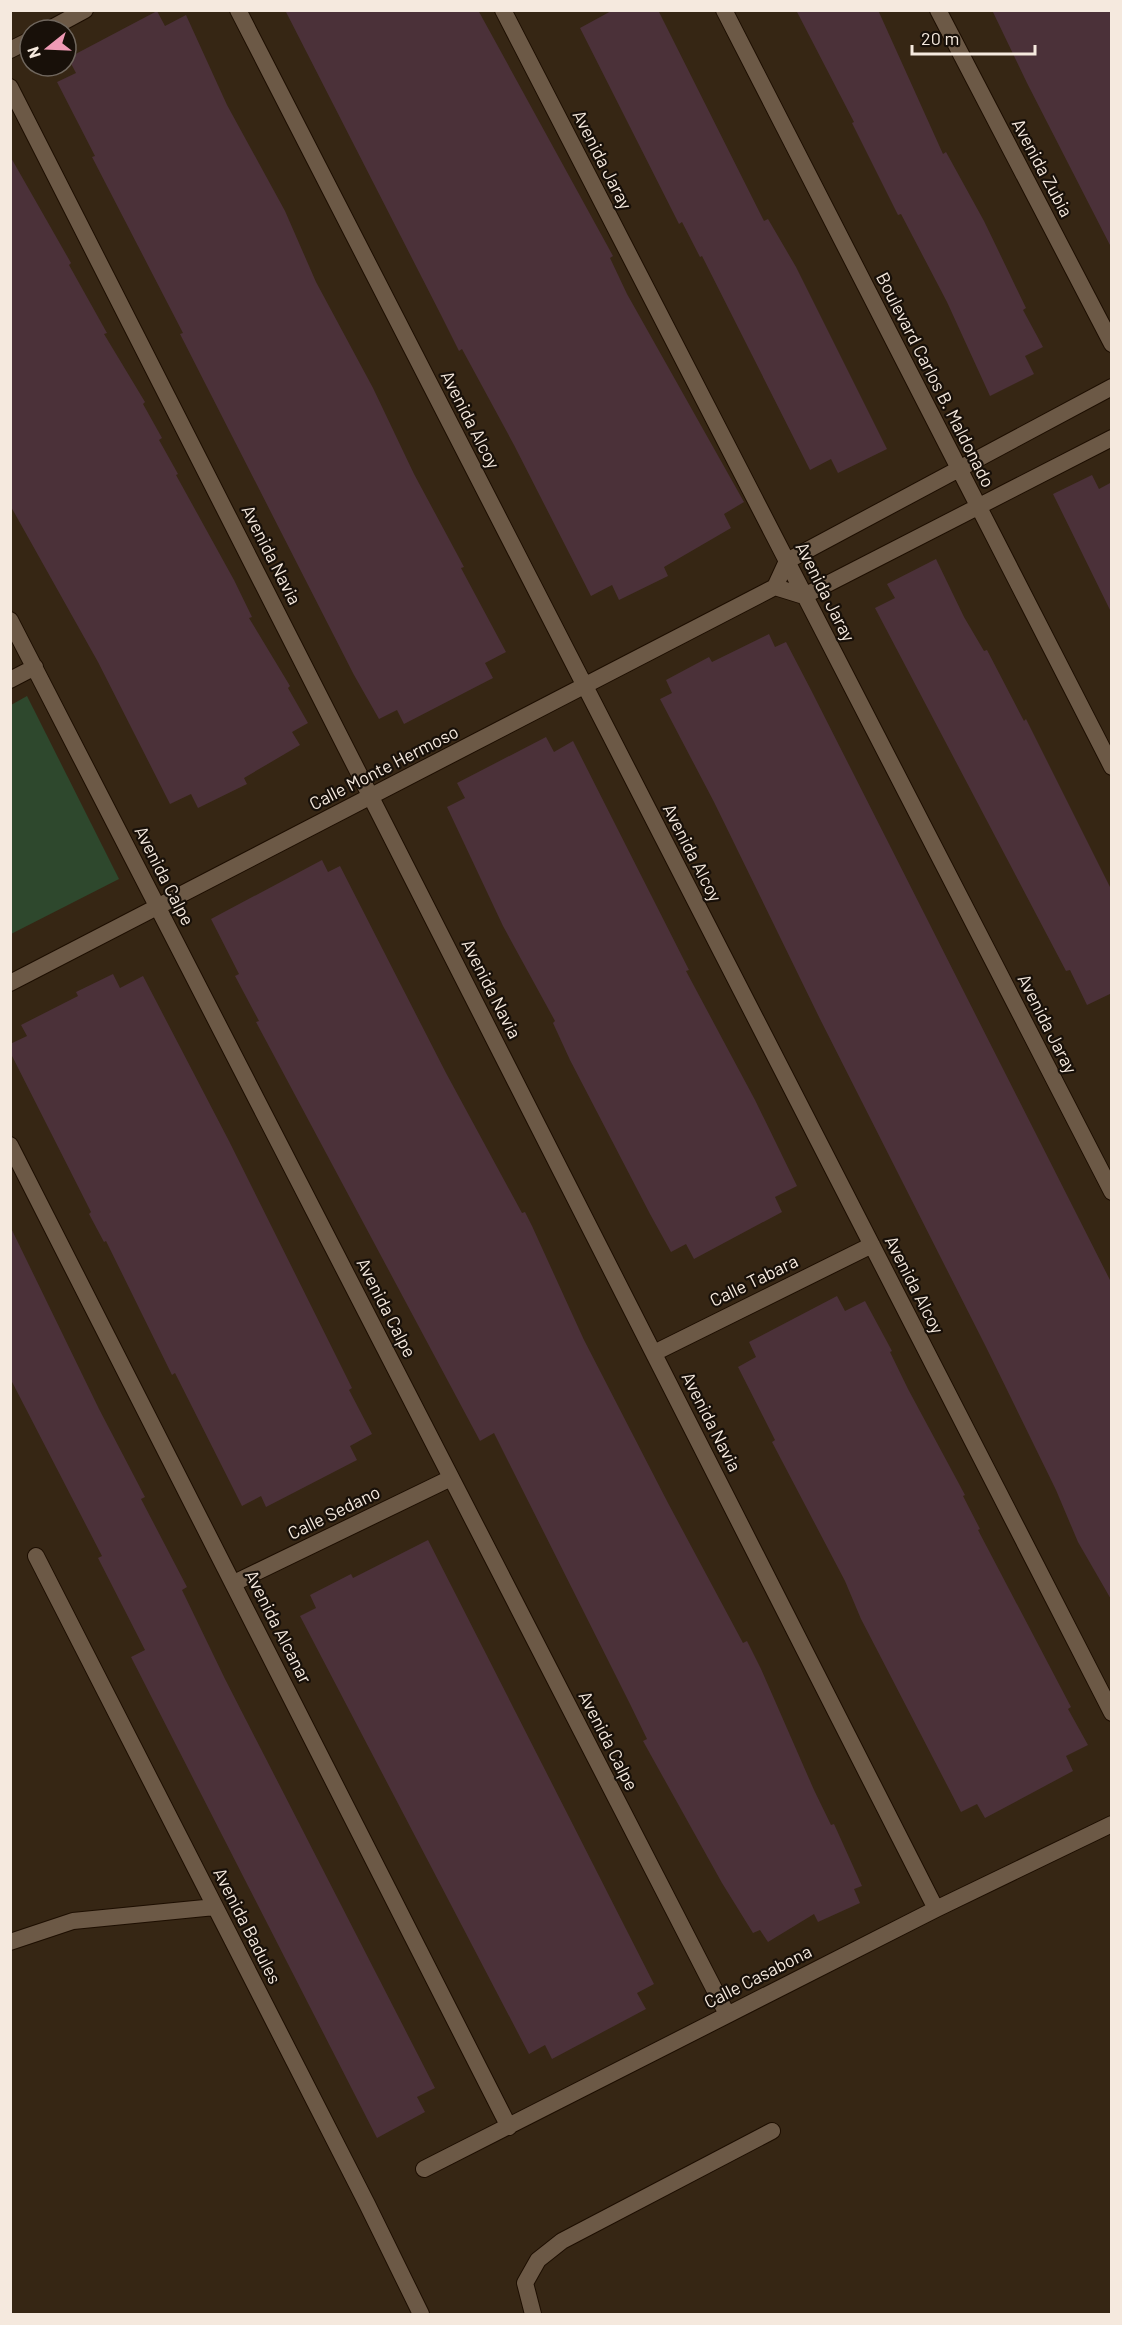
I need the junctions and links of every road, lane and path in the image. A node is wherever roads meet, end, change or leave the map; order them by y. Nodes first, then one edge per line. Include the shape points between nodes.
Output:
1 (84, 10) edge
2 (238, 10) edge
3 (503, 10) edge
4 (724, 10) edge
5 (938, 10) edge
6 (70, 18) edge
7 (10, 87) edge
8 (1112, 344) edge
9 (1112, 387) edge
10 (1112, 438) edge
11 (958, 468) junction
12 (978, 506) junction
13 (787, 561) junction
14 (775, 587) junction
15 (804, 596) junction
16 (10, 620) edge
17 (35, 667) junction
18 (10, 680) edge
19 (585, 686) junction
20 (1112, 767) edge
21 (371, 797) junction
22 (158, 907) junction
23 (10, 983) edge
24 (10, 1145) edge
25 (1112, 1192) edge
26 (872, 1245) junction
27 (654, 1353) junction
28 (451, 1478) junction
29 (36, 1556) dead end
30 (234, 1583) junction
31 (1112, 1713) edge
32 (1112, 1824) edge
33 (215, 1906) junction
34 (936, 1909) junction
35 (10, 1942) edge
36 (728, 2014) junction
37 (509, 2127) junction
38 (772, 2131) dead end
39 (424, 2169) dead end
40 (421, 2314) edge
41 (533, 2314) edge

1 - 6 street
2 - 19 street, Avenida Alcoy
3 - 13 street, Avenida Jaray
4 - 11 street, Boulevard Carlos B. Maldonado
5 - 8 street, Avenida Zubia
7 - 21 street, Avenida Navia
9 - 11 street
10 - 12 street
11 - 12 street, Boulevard Carlos B. Maldonado
11 - 13 street
12 - 15 street
12 - 20 street, Boulevard Carlos B. Maldonado
13 - 14 street
13 - 15 street, Avenida Jaray
14 - 15 street
14 - 19 street, Calle Monte Hermoso
15 - 25 street, Avenida Jaray
16 - 17 street, Avenida Calpe
17 - 18 street
17 - 22 street, Avenida Calpe
19 - 21 street, Calle Monte Hermoso
19 - 26 street, Avenida Alcoy
21 - 22 street, Calle Monte Hermoso
21 - 27 street, Avenida Navia
22 - 23 street, Calle Monte Hermoso
22 - 28 street, Avenida Calpe
24 - 30 street, Avenida Alcanar
26 - 27 street, Calle Tabara
26 - 31 street, Avenida Alcoy
27 - 34 street, Avenida Navia
28 - 30 street, Calle Sedano
28 - 36 street, Avenida Calpe
29 - 33 street, Avenida Badules
30 - 37 street, Avenida Alcanar
32 - 34 street, Calle Casabona
33 - 35 street via 73,1921
33 - 40 street, Avenida Badules
34 - 36 street, Calle Casabona
36 - 37 street, Calle Casabona
37 - 39 street, Calle Casabona
38 - 41 street via 562,2241 538,2260 525,2283

